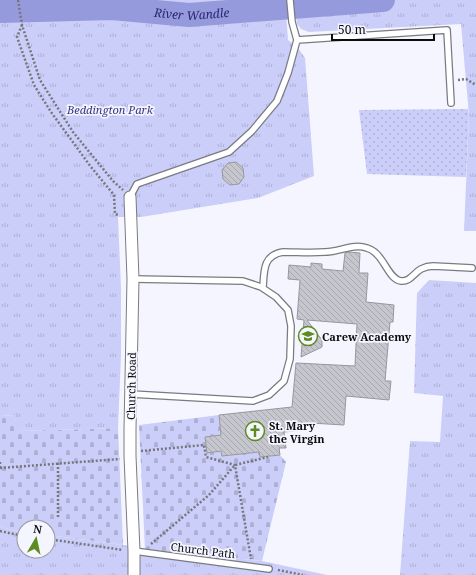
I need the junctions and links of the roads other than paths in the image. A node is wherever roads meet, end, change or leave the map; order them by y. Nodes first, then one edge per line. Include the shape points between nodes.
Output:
1 (290, 0) edge
2 (297, 40) junction
3 (451, 103) dead end
4 (130, 197) joint
5 (472, 268) dead end
6 (134, 279) junction
7 (262, 288) junction
8 (131, 394) junction
9 (134, 552) junction
10 (270, 569) road end
11 (134, 575) edge

1 - 2 lane
2 - 3 lane via 447,30
2 - 4 lane via 277,101 252,131 229,152 137,184
4 - 6 street, Church Road
5 - 7 lane via 427,267 408,280 400,281 394,279 374,251 364,247 348,247 327,252 283,252 269,258 265,266
6 - 7 lane via 242,281
6 - 8 street, Church Road
7 - 8 lane via 276,297 288,310 291,326 290,359 284,381 269,395 253,401
8 - 9 street, Church Road via 130,456
9 - 10 lane, Church Path
9 - 11 street, Church Road

